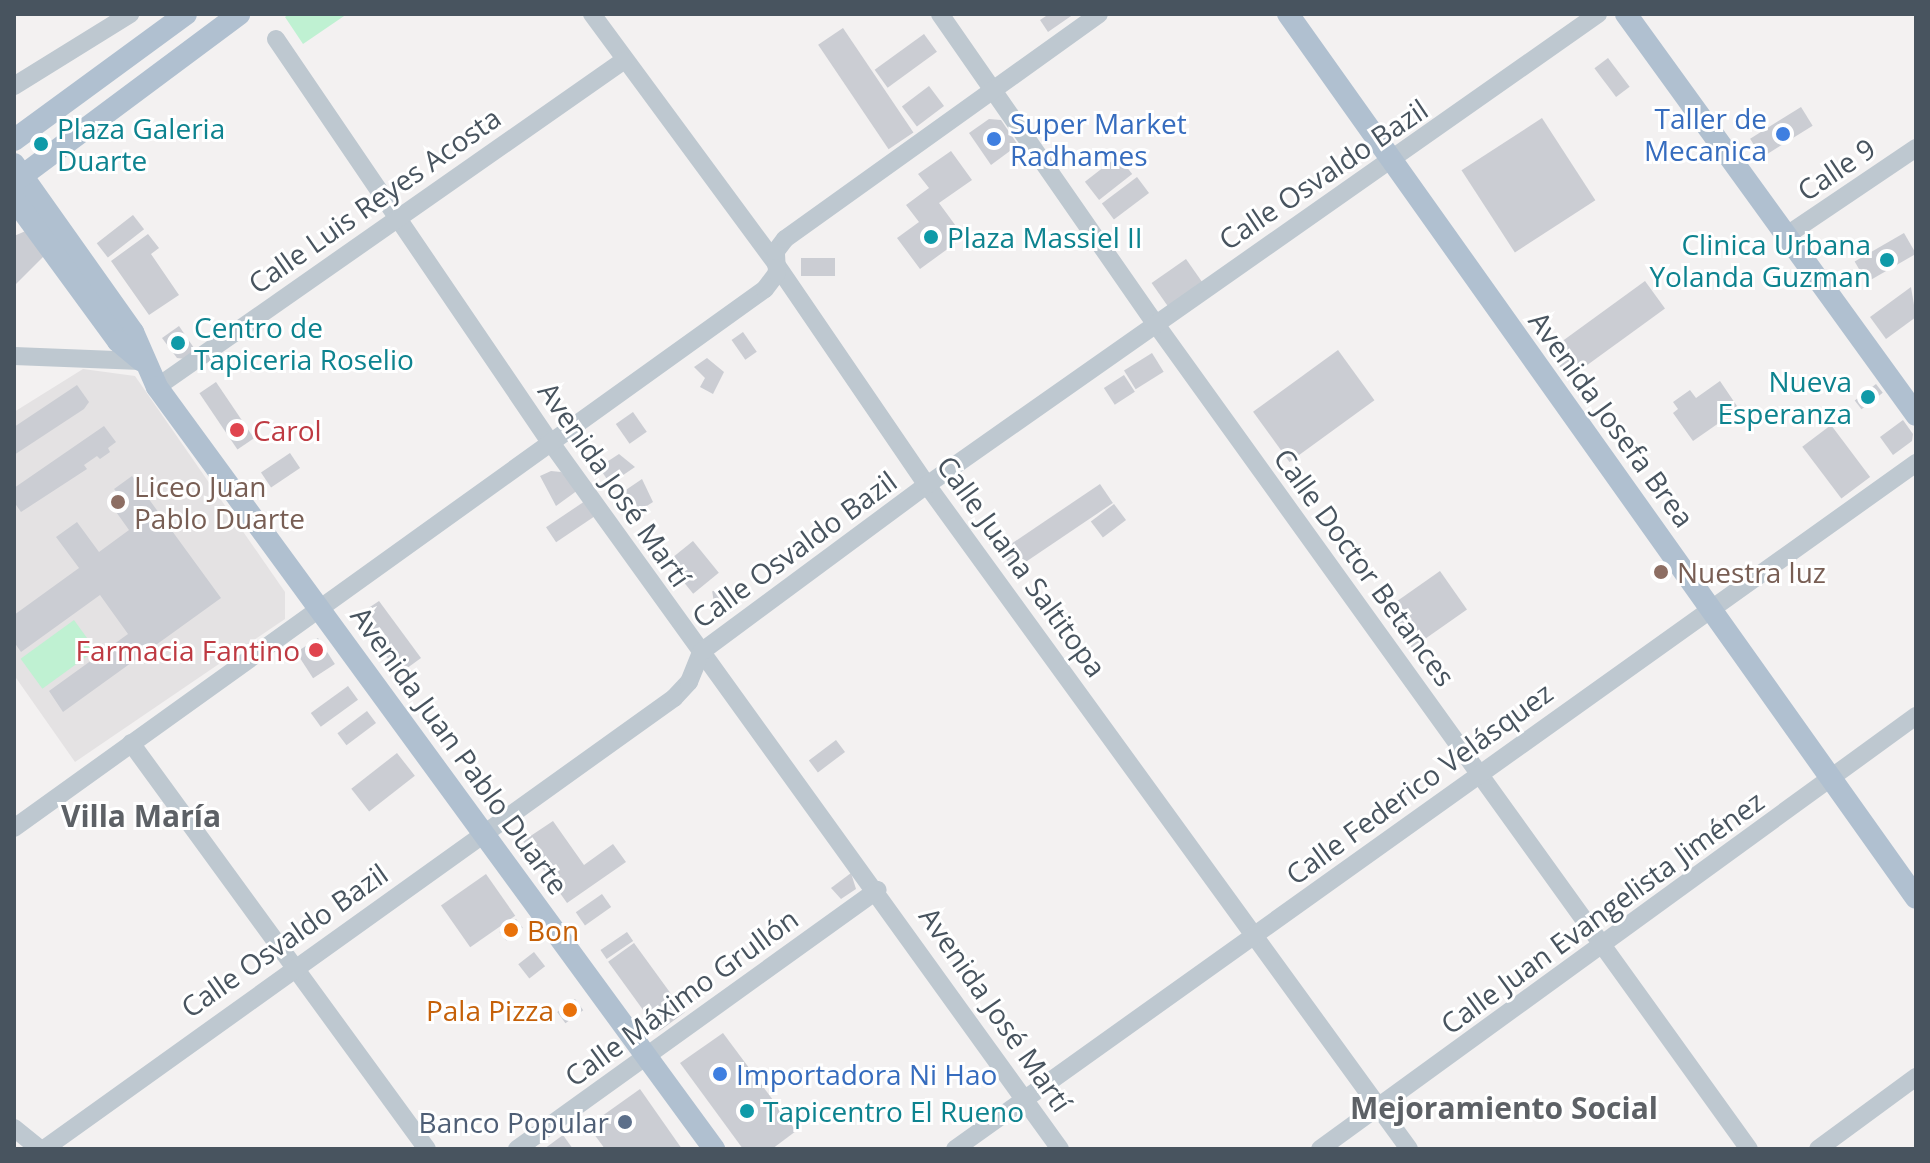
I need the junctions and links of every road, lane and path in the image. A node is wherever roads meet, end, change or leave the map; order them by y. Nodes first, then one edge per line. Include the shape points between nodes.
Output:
1 (130, 14) edge
2 (186, 14) edge
3 (239, 14) edge
4 (940, 14) edge
5 (1098, 14) edge
6 (1288, 14) edge
7 (1598, 14) edge
8 (1626, 14) edge
9 (597, 16) edge
10 (276, 39) dead end
11 (623, 61) junction
12 (14, 86) edge
13 (998, 91) junction
14 (14, 140) edge
15 (1916, 148) edge
16 (1392, 163) junction
17 (14, 164) edge
18 (14, 182) edge
19 (14, 199) edge
20 (395, 219) junction
21 (1787, 235) junction
22 (776, 264) junction
23 (1155, 323) junction
24 (14, 356) edge
25 (141, 361) junction
26 (157, 387) junction
27 (1916, 415) edge
28 (549, 440) junction
29 (1916, 463) edge
30 (927, 485) junction
31 (318, 607) junction
32 (1711, 609) junction
33 (701, 652) junction
34 (1916, 716) edge
35 (131, 743) junction
36 (1480, 773) junction
37 (1831, 779) junction
38 (14, 828) edge
39 (482, 835) junction
40 (878, 890) junction
41 (1916, 898) edge
42 (1257, 935) junction
43 (1606, 944) junction
44 (291, 968) junction
45 (649, 1057) junction
46 (1916, 1077) edge
47 (1027, 1099) junction
48 (1381, 1109) junction
49 (14, 1128) edge
50 (42, 1149) edge
51 (427, 1149) edge
52 (517, 1149) edge
53 (714, 1149) edge
54 (955, 1149) edge
55 (1060, 1149) edge
56 (1320, 1149) edge
57 (1409, 1149) edge
58 (1749, 1149) edge
59 (1818, 1149) edge

1 - 12 street
2 - 14 main road
3 - 18 main road
4 - 13 street, Calle Doctor Betances
5 - 13 street
6 - 16 main road, Avenida Josefa Brea
7 - 16 street, Calle Osvaldo Bazil
8 - 21 main road
9 - 11 street, Calle Juana Saltitopa
10 - 20 street, Avenida José Martí
11 - 20 street, Calle Luis Reyes Acosta
11 - 22 street, Calle Juana Saltitopa
13 - 22 street via 785,239 776,251
13 - 23 street, Calle Doctor Betances
15 - 21 street, Calle 9
16 - 23 street, Calle Osvaldo Bazil
16 - 32 main road, Avenida Josefa Brea
17 - 25 main road via 133,332
19 - 25 main road via 118,341
20 - 26 street, Calle Luis Reyes Acosta
20 - 28 street, Avenida José Martí
21 - 27 main road
22 - 28 street via 777,273 765,289
22 - 30 street, Calle Juana Saltitopa
23 - 30 street, Calle Osvaldo Bazil
23 - 36 street, Calle Doctor Betances
24 - 25 street
25 - 26 main road, Avenida Juan Pablo Duarte
26 - 31 main road, Avenida Juan Pablo Duarte
28 - 31 street
28 - 33 street, Avenida José Martí
29 - 32 street, Calle Federico Velásquez
30 - 33 street, Calle Osvaldo Bazil
30 - 42 street, Calle Juana Saltitopa
31 - 35 street
31 - 39 main road, Avenida Juan Pablo Duarte
32 - 36 street, Calle Federico Velásquez
32 - 37 main road, Avenida Josefa Brea
33 - 39 street, Calle Osvaldo Bazil via 689,682 674,698
33 - 40 street, Avenida José Martí
34 - 37 street, Calle Juan Evangelista Jiménez
35 - 38 street
35 - 44 street
36 - 42 street, Calle Federico Velásquez
36 - 43 street, Calle Doctor Betances
37 - 41 main road, Avenida Josefa Brea
37 - 43 street, Calle Juan Evangelista Jiménez
39 - 44 street, Calle Osvaldo Bazil
39 - 45 main road, Avenida Juan Pablo Duarte
40 - 45 street, Calle Máximo Grullón
40 - 47 street, Avenida José Martí
42 - 47 street, Calle Federico Velásquez
42 - 48 street, Calle Juana Saltitopa
43 - 48 street, Calle Juan Evangelista Jiménez
43 - 58 street, Calle Doctor Betances
44 - 50 street, Calle Osvaldo Bazil
44 - 51 street
45 - 52 street, Calle Máximo Grullón
45 - 53 main road, Avenida Juan Pablo Duarte
46 - 59 street
47 - 54 street, Calle Federico Velásquez
47 - 55 street, Avenida José Martí
48 - 56 street, Calle Juan Evangelista Jiménez
48 - 57 street, Calle Juana Saltitopa
49 - 50 street

